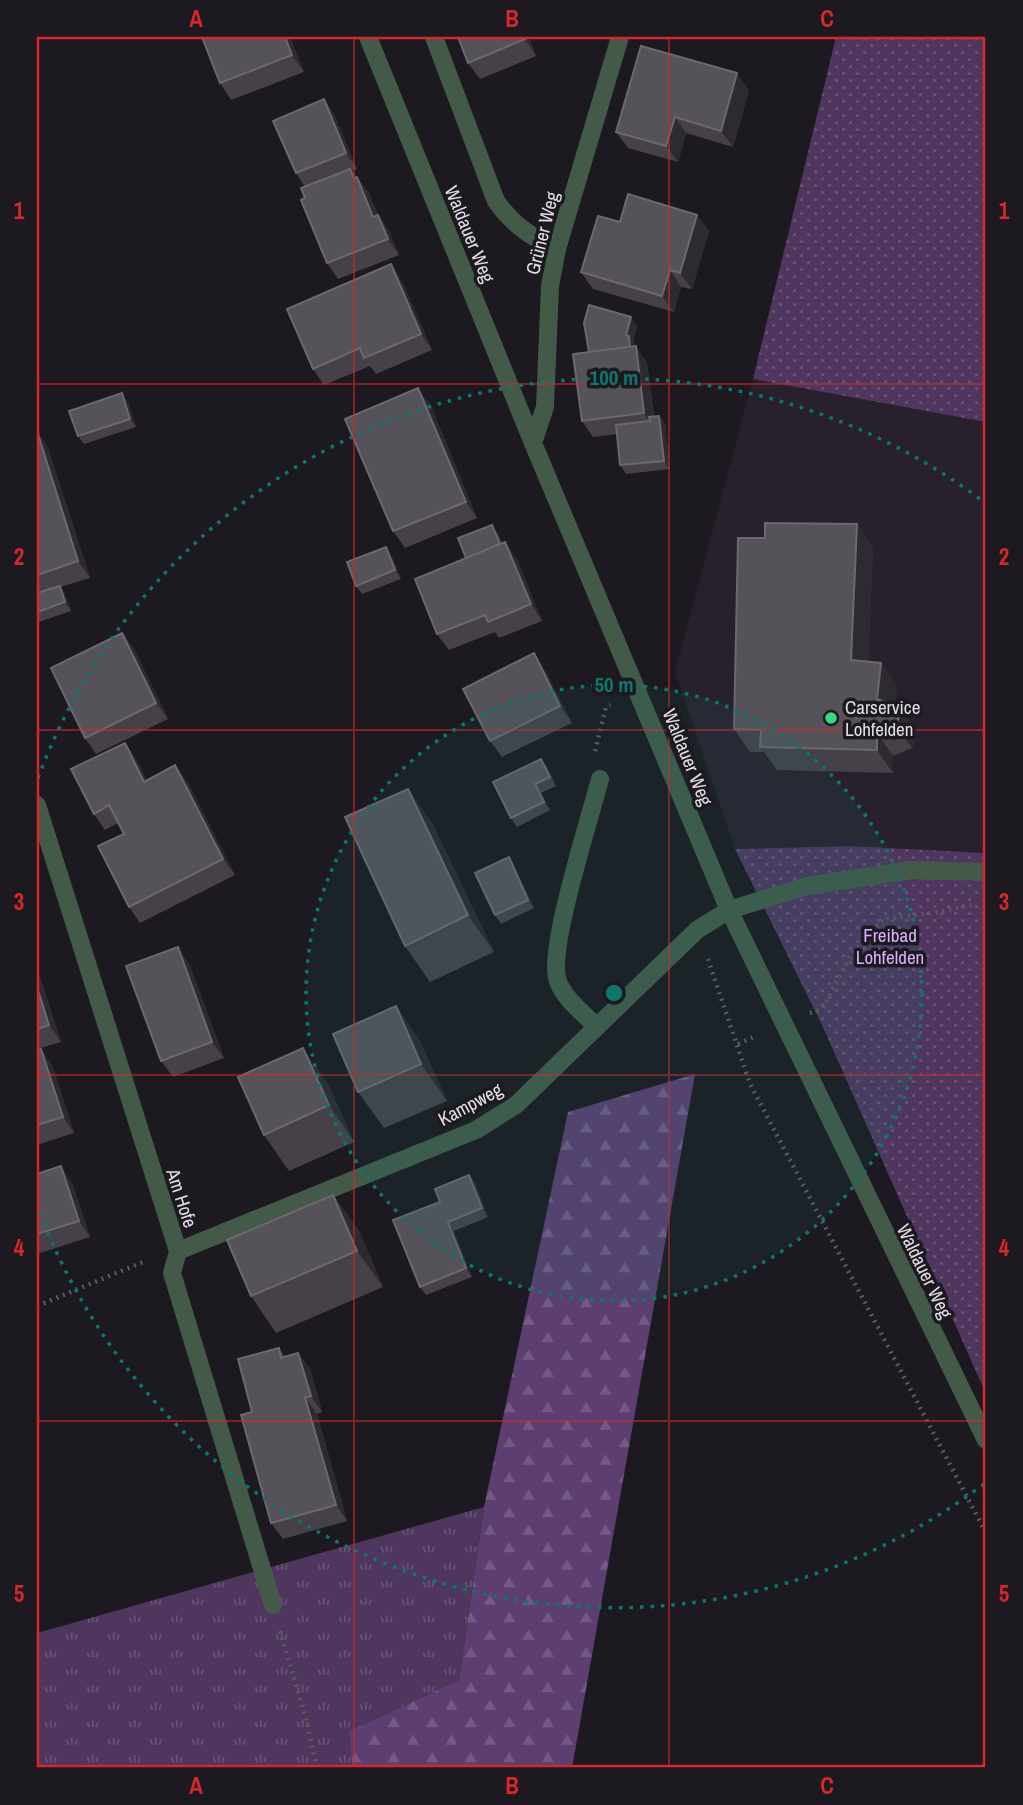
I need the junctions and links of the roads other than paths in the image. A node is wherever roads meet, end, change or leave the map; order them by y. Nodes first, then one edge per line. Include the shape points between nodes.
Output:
1 (368, 37) edge
2 (434, 37) edge
3 (620, 37) edge
4 (557, 249) junction
5 (533, 443) junction
6 (600, 779) road end
7 (37, 805) edge
8 (986, 872) edge
9 (729, 910) junction
10 (597, 1027) junction
11 (178, 1251) junction
12 (986, 1440) edge
13 (273, 1605) road end

1 - 5 street, Waldauer Weg
2 - 4 street via 496,201 509,220
3 - 4 street, Grüner Weg
4 - 5 street, Grüner Weg via 550,286 545,407
5 - 9 street, Waldauer Weg
6 - 10 street via 558,944 557,978 569,999
7 - 11 street, Am Hofe
8 - 9 street, Kampweg via 910,870 807,886
9 - 10 street, Kampweg via 697,930
9 - 12 street, Waldauer Weg
10 - 11 street, Kampweg via 516,1105 476,1130
11 - 13 street, Am Hofe via 172,1273

